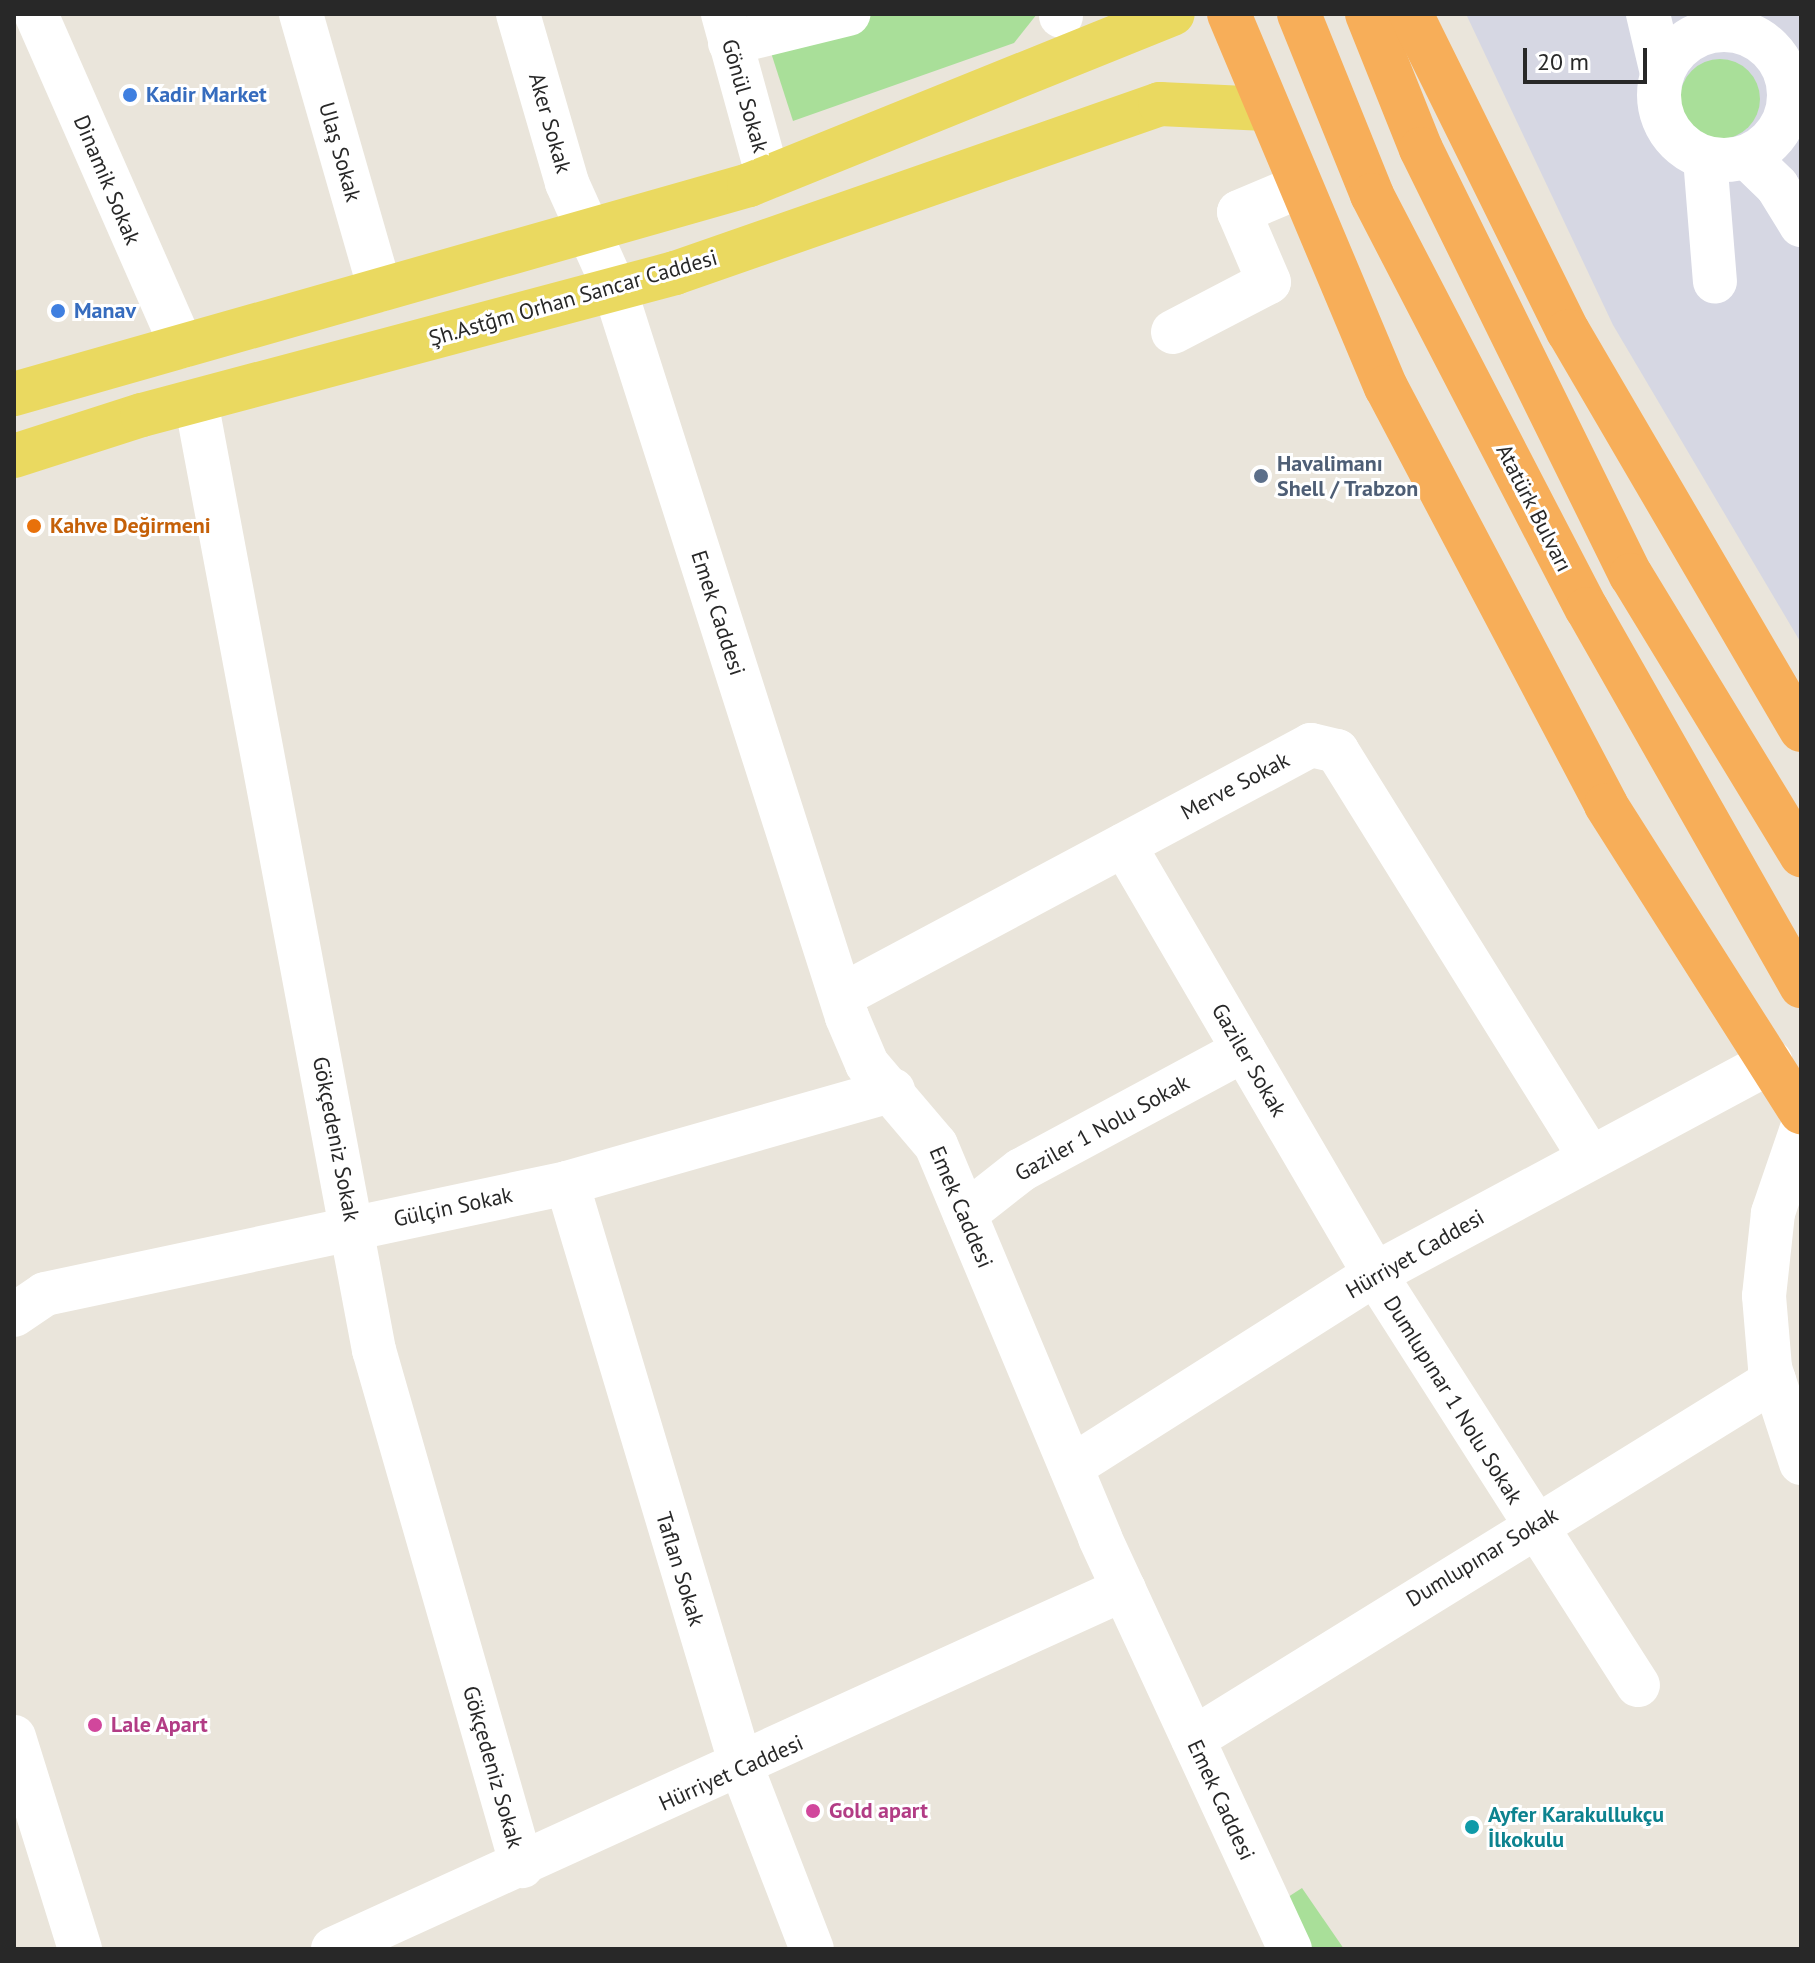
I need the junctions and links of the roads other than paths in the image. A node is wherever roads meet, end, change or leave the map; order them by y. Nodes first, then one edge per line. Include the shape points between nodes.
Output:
1 (36, 14) edge
2 (301, 14) edge
3 (518, 14) edge
4 (848, 14) edge
5 (1173, 14) edge
6 (1229, 14) edge
7 (1299, 14) edge
8 (1367, 14) edge
9 (1411, 14) edge
10 (1648, 14) edge
11 (1712, 23) edge
12 (726, 29) edge
13 (1787, 51) edge
14 (1662, 73) junction
15 (1266, 109) junction
16 (1795, 119) edge
17 (1726, 158) junction
18 (768, 177) junction
19 (1301, 186) junction
20 (1801, 225) edge
21 (587, 231) junction
22 (1715, 282) dead end
23 (380, 290) junction
24 (615, 290) junction
25 (1173, 332) dead end
26 (182, 346) junction
27 (14, 394) edge
28 (196, 401) junction
29 (14, 456) edge
30 (1801, 730) edge
31 (1124, 845) junction
32 (1801, 855) edge
33 (1801, 986) edge
34 (841, 996) junction
35 (1244, 1050) junction
36 (1771, 1062) junction
37 (893, 1090) junction
38 (1801, 1112) edge
39 (1801, 1131) edge
40 (1589, 1156) junction
41 (567, 1183) junction
42 (965, 1214) junction
43 (354, 1228) junction
44 (1375, 1274) junction
45 (14, 1315) edge
46 (1774, 1380) junction
47 (1801, 1463) edge
48 (1071, 1467) junction
49 (1532, 1527) junction
50 (1124, 1589) junction
51 (1638, 1685) dead end
52 (14, 1737) edge
53 (1193, 1739) junction
54 (742, 1768) junction
55 (21, 1788) edge
56 (522, 1866) junction
57 (80, 1949) edge
58 (333, 1949) edge
59 (812, 1949) edge
60 (1290, 1949) edge

1 - 26 street, Dinamik Sokak
2 - 23 street, Ulaş Sokak
3 - 21 street, Aker Sokak
4 - 12 street
5 - 18 main road
6 - 15 highway
7 - 33 highway, Atatürk Bulvarı via 1372,195 1587,609
8 - 32 highway via 1421,149 1631,575
9 - 30 highway via 1568,331
10 - 14 street
11 - 13 street
11 - 14 street
12 - 18 street, Gönül Sokak
13 - 16 street
14 - 17 street via 1661,116 1686,150
15 - 19 highway
15 - 24 main road, Şh.Astğm Orhan Sancar Caddesi via 1160,104
16 - 17 street
17 - 20 street via 1777,186
17 - 22 street
18 - 21 main road
19 - 25 street via 1239,212 1269,282
19 - 36 highway via 1386,387 1563,724 1679,924
21 - 23 main road
21 - 24 street, Emek Caddesi
23 - 26 main road
24 - 28 main road, Şh.Astğm Orhan Sancar Caddesi
24 - 34 street, Emek Caddesi
26 - 27 main road
28 - 29 main road, Şh.Astğm Orhan Sancar Caddesi
28 - 43 street, Gökçedeniz Sokak
31 - 34 street, Merve Sokak
31 - 35 street, Gaziler Sokak
31 - 40 street, Merve Sokak via 1311,745 1337,751
34 - 37 street, Emek Caddesi via 867,1064
35 - 42 street, Gaziler 1 Nolu Sokak via 1021,1170
35 - 44 street, Gaziler Sokak
36 - 38 highway
36 - 40 street, Hürriyet Caddesi
37 - 41 street, Gülçin Sokak
37 - 42 street, Emek Caddesi via 936,1145
39 - 46 street via 1773,1213 1767,1269
40 - 44 street, Hürriyet Caddesi
41 - 43 street, Gülçin Sokak
41 - 54 street, Taflan Sokak
42 - 48 street, Emek Caddesi
43 - 45 street, Gülçin Sokak via 45,1294
43 - 56 street, Gökçedeniz Sokak via 374,1350
44 - 48 street, Hürriyet Caddesi
44 - 49 street, Dumlupınar 1 Nolu Sokak
46 - 47 street
46 - 49 street, Dumlupınar Sokak
48 - 50 street, Emek Caddesi
49 - 51 street, Dumlupınar 1 Nolu Sokak
49 - 53 street, Dumlupınar Sokak
50 - 53 street, Emek Caddesi
50 - 54 street, Hürriyet Caddesi
52 - 55 street
53 - 60 street, Emek Caddesi
54 - 56 street, Hürriyet Caddesi
54 - 59 street, Taflan Sokak
55 - 57 street
56 - 58 street, Hürriyet Caddesi

